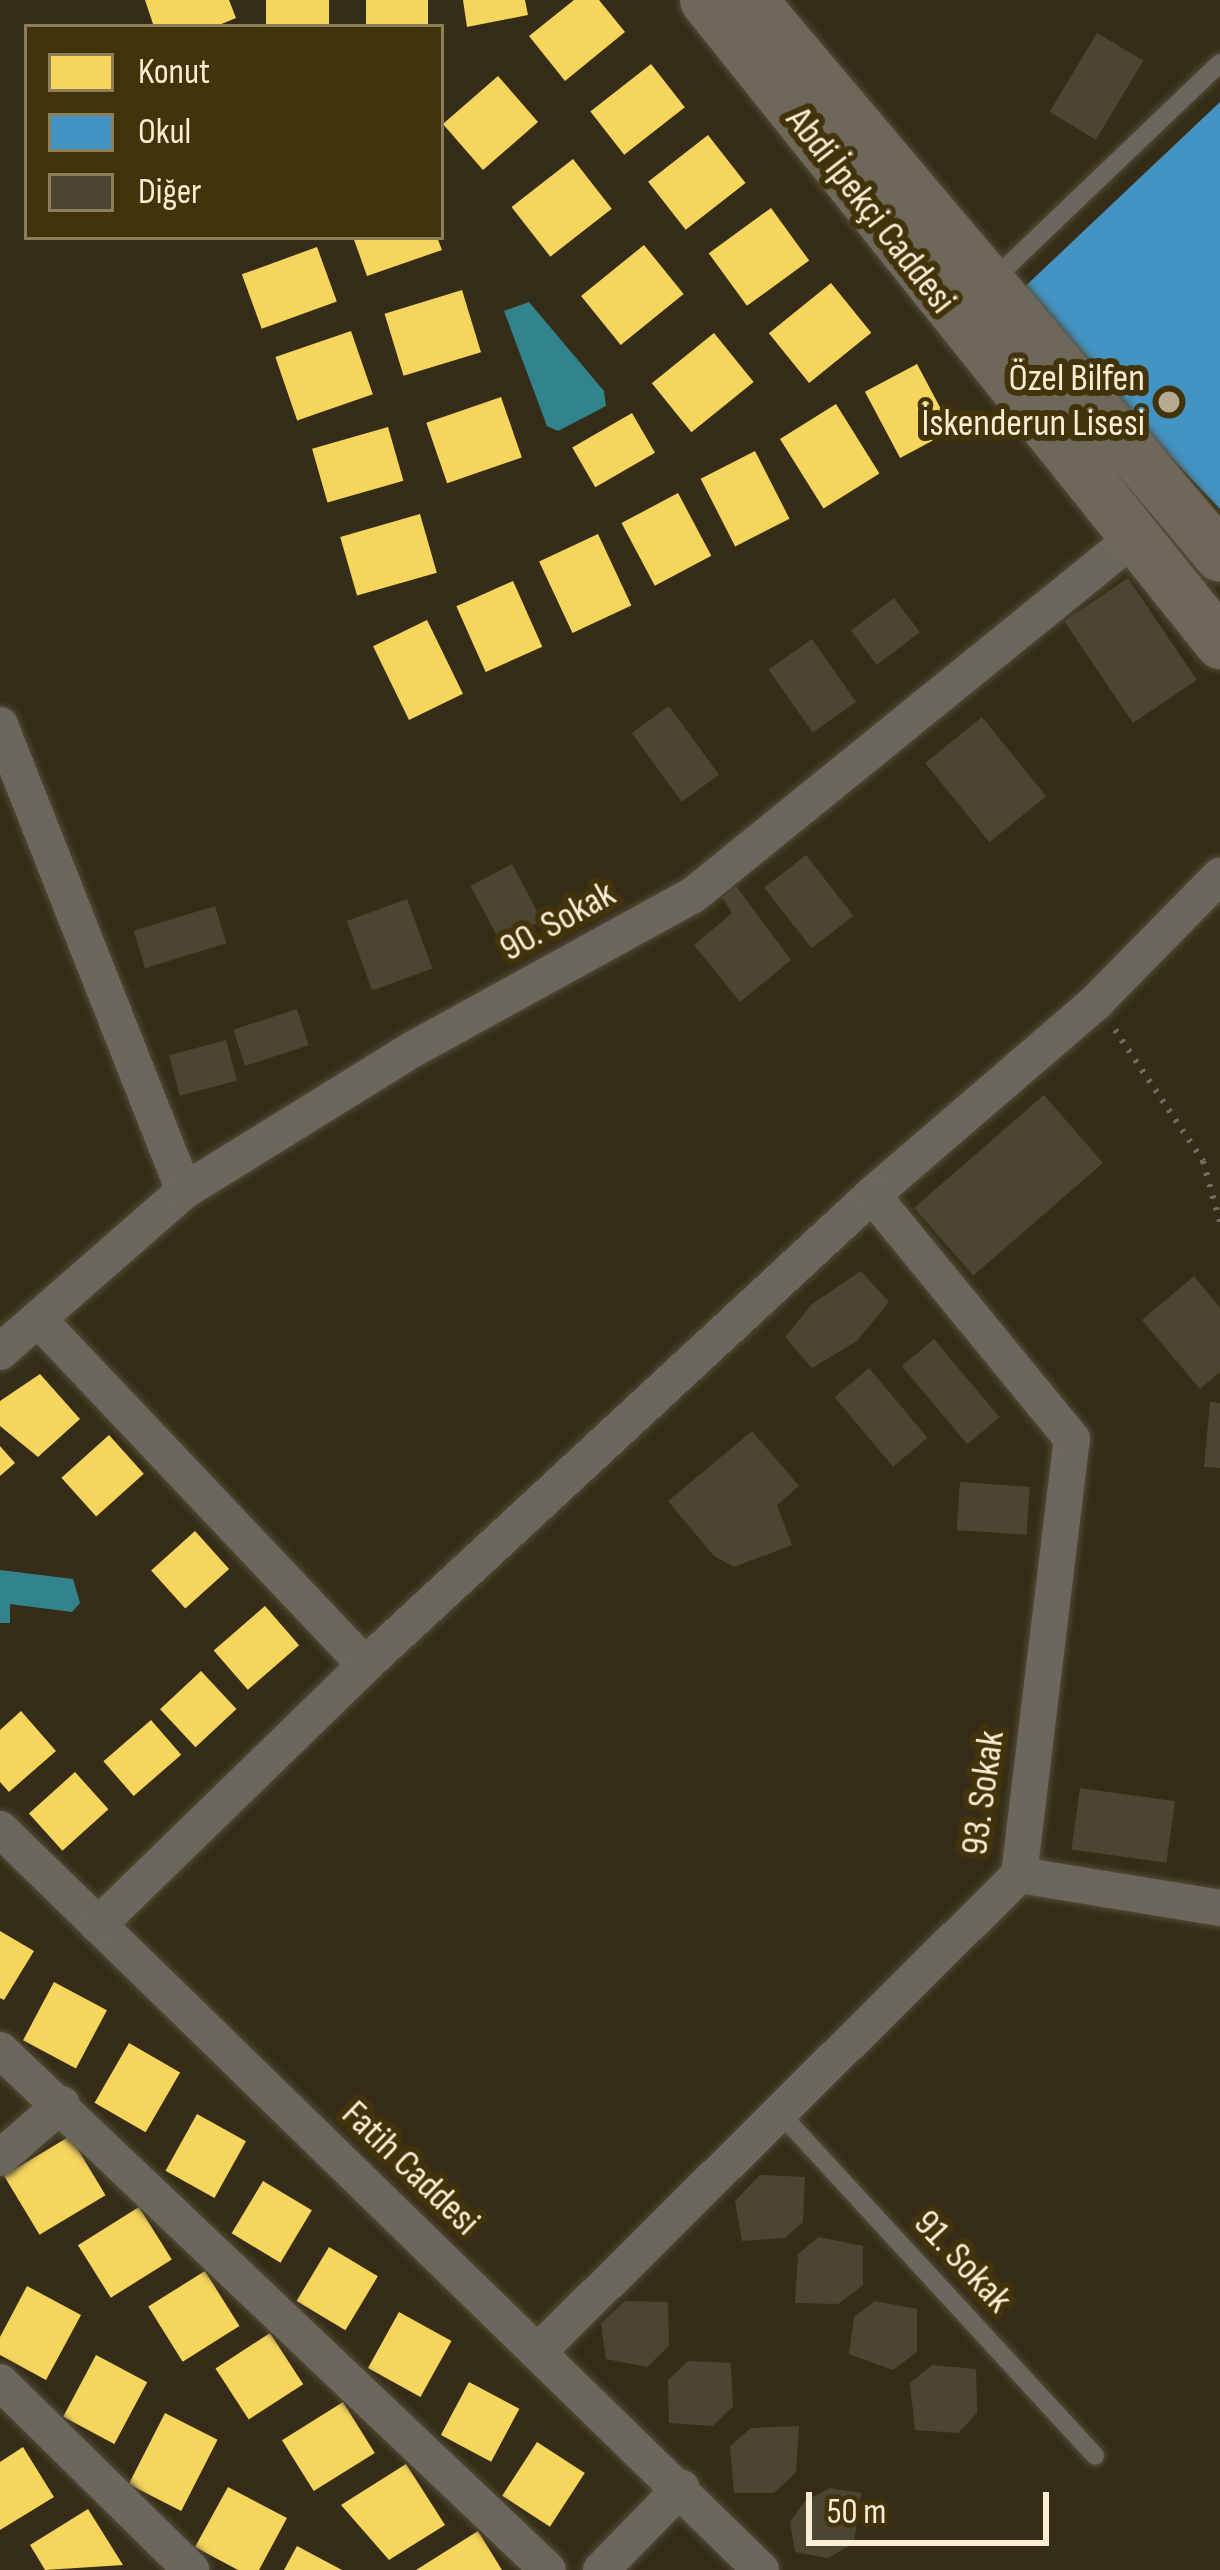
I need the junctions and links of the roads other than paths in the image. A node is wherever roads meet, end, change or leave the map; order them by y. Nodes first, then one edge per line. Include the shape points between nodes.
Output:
1 (705, 0) edge
2 (751, 0) edge
3 (1220, 63) edge
4 (983, 259) junction
5 (1136, 536) junction
6 (1220, 556) edge
7 (1220, 644) edge
8 (0, 725) edge
9 (12, 797) edge
10 (1220, 876) edge
11 (184, 1191) junction
12 (872, 1195) junction
13 (38, 1319) junction
14 (0, 1352) edge
15 (364, 1665) junction
16 (0, 1828) edge
17 (1019, 1875) junction
18 (1220, 1907) edge
19 (98, 1925) junction
20 (0, 2050) edge
21 (62, 2104) junction
22 (779, 2112) junction
23 (0, 2158) edge
24 (539, 2351) junction
25 (0, 2382) edge
26 (1095, 2456) dead end
27 (681, 2488) junction
28 (191, 2570) edge
29 (548, 2570) edge
30 (601, 2570) edge
31 (761, 2570) edge

1 - 5 street, Abdi İpekçi Caddesi
2 - 4 street, Abdi İpekçi Caddesi
3 - 4 lane
4 - 6 street, Abdi İpekçi Caddesi
5 - 7 street, Abdi İpekçi Caddesi
5 - 11 street, 90. Sokak via 692,896 415,1048
8 - 9 street
9 - 11 street
10 - 12 street via 1096,1002
11 - 13 street, 90. Sokak
12 - 15 street
12 - 17 street, 93. Sokak via 1072,1439
13 - 14 street, 90. Sokak
13 - 15 street
15 - 19 street
16 - 19 street, Fatih Caddesi
17 - 18 street
17 - 22 street, 93. Sokak
19 - 24 street, Fatih Caddesi
20 - 21 street
21 - 23 street
21 - 29 street
22 - 24 street, 93. Sokak
22 - 26 lane, 91. Sokak
24 - 27 street, Fatih Caddesi
25 - 28 street
27 - 30 street
27 - 31 street, Fatih Caddesi

